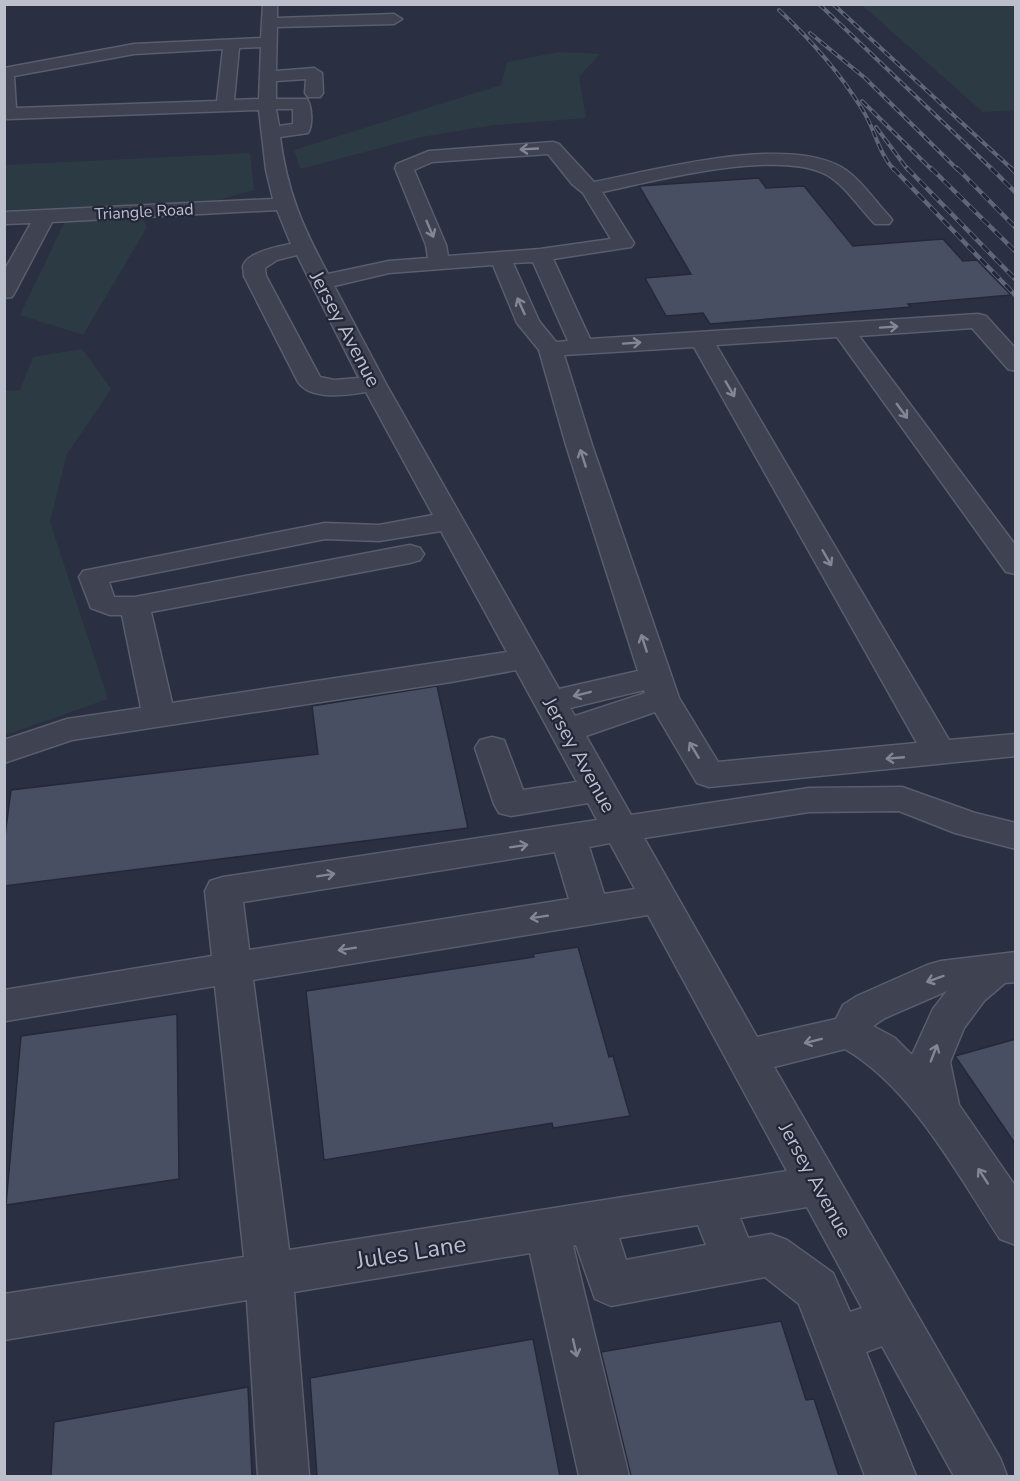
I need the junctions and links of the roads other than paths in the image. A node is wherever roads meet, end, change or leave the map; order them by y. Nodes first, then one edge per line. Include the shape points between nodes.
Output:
1 (394, 20) dead end
2 (270, 23) edge
3 (232, 44) junction
4 (5, 73) edge
5 (314, 93) dead end
6 (269, 104) junction
7 (225, 106) junction
8 (590, 189) junction
9 (284, 204) junction
10 (45, 216) junction
11 (4, 218) edge
12 (882, 220) dead end
13 (540, 255) junction
14 (500, 257) junction
15 (440, 262) junction
16 (312, 265) junction
17 (4, 292) edge
18 (843, 330) junction
19 (701, 339) junction
20 (333, 346) junction
21 (582, 347) junction
22 (550, 349) junction
23 (295, 352) junction
24 (1016, 364) edge
25 (374, 384) junction
26 (449, 520) junction
27 (410, 555) dead end
28 (1016, 566) edge
29 (135, 606) junction
30 (526, 658) junction
31 (659, 688) junction
32 (550, 702) junction
33 (159, 716) junction
34 (566, 731) junction
35 (1016, 745) edge
36 (492, 748) dead end
37 (4, 752) edge
38 (940, 754) junction
39 (598, 790) junction
40 (621, 830) junction
41 (1016, 836) edge
42 (568, 838) junction
43 (659, 899) junction
44 (591, 909) junction
45 (232, 967) junction
46 (1004, 969) edge
47 (6, 1005) edge
48 (849, 1032) junction
49 (746, 1057) junction
50 (939, 1110) junction
51 (818, 1186) junction
52 (712, 1203) junction
53 (1016, 1225) edge
54 (569, 1226) junction
55 (735, 1262) junction
56 (268, 1275) junction
57 (611, 1284) junction
58 (562, 1294) junction
59 (4, 1317) edge
60 (893, 1319) junction
61 (836, 1340) junction
62 (284, 1476) edge
63 (604, 1476) edge
64 (890, 1476) edge
65 (981, 1476) edge

1 - 2 street
2 - 3 street
2 - 6 street, Jersey Avenue
3 - 4 street via 134,49
3 - 7 street
4 - 7 street via 9,114
5 - 6 street via 314,74
6 - 7 street
6 - 9 street, Jersey Avenue via 275,170
8 - 12 street via 732,161 797,160 834,171
8 - 13 street via 624,243
8 -> 15 street via 553,148 429,157 404,168
9 - 10 street, Triangle Road
9 - 16 street, Jersey Avenue
10 - 11 street, Triangle Road
10 - 17 street
13 - 14 street
13 - 21 street
14 - 15 street
22 -> 14 street via 528,323
15 - 16 street via 389,267
16 - 20 street, Jersey Avenue
16 - 23 street via 270,255 254,266 255,276
18 - 19 street
18 -> 24 street via 978,321
18 -> 28 street
21 -> 19 street
19 -> 38 street
20 - 23 street
20 - 25 street, Jersey Avenue
21 - 22 street
31 -> 22 street
23 - 25 street via 310,382 322,387
25 - 26 street, Jersey Avenue
26 - 29 street via 379,533 325,531 93,577 101,602
26 - 30 street, Jersey Avenue
27 - 29 street
29 - 33 street
30 - 32 street, Jersey Avenue
30 - 33 street
31 -> 32 street
31 - 34 street
38 -> 31 street via 709,775
32 - 34 street, Jersey Avenue
33 - 37 street via 67,730
34 - 39 street, Jersey Avenue
35 - 38 street
36 - 39 street via 511,804
39 - 40 street, Jersey Avenue
40 - 41 street via 809,801 856,798 902,799 968,824
40 - 42 street
40 - 43 street, Jersey Avenue
42 - 44 street
45 -> 42 street via 223,891
43 - 44 street
43 - 49 street, Jersey Avenue
44 -> 45 street
45 - 47 street
45 - 56 street
46 -> 48 street via 941,976 871,1007 857,1016
50 -> 46 street via 930,1062 947,1020 970,990
48 -> 49 street
48 - 50 street via 881,1050
49 - 51 street, Jersey Avenue
53 -> 50 street
51 - 52 street, Jules Lane
51 - 60 street, Jersey Avenue
52 - 54 street, Jules Lane
52 - 55 street
54 - 56 street, Jules Lane
54 - 57 street
54 - 58 street
55 - 57 street
55 - 61 street via 771,1255 817,1289
56 - 59 street, Jules Lane
56 - 62 street
57 - 58 street
58 -> 63 street
60 - 61 street
60 - 65 street, Jersey Avenue
61 - 64 street

